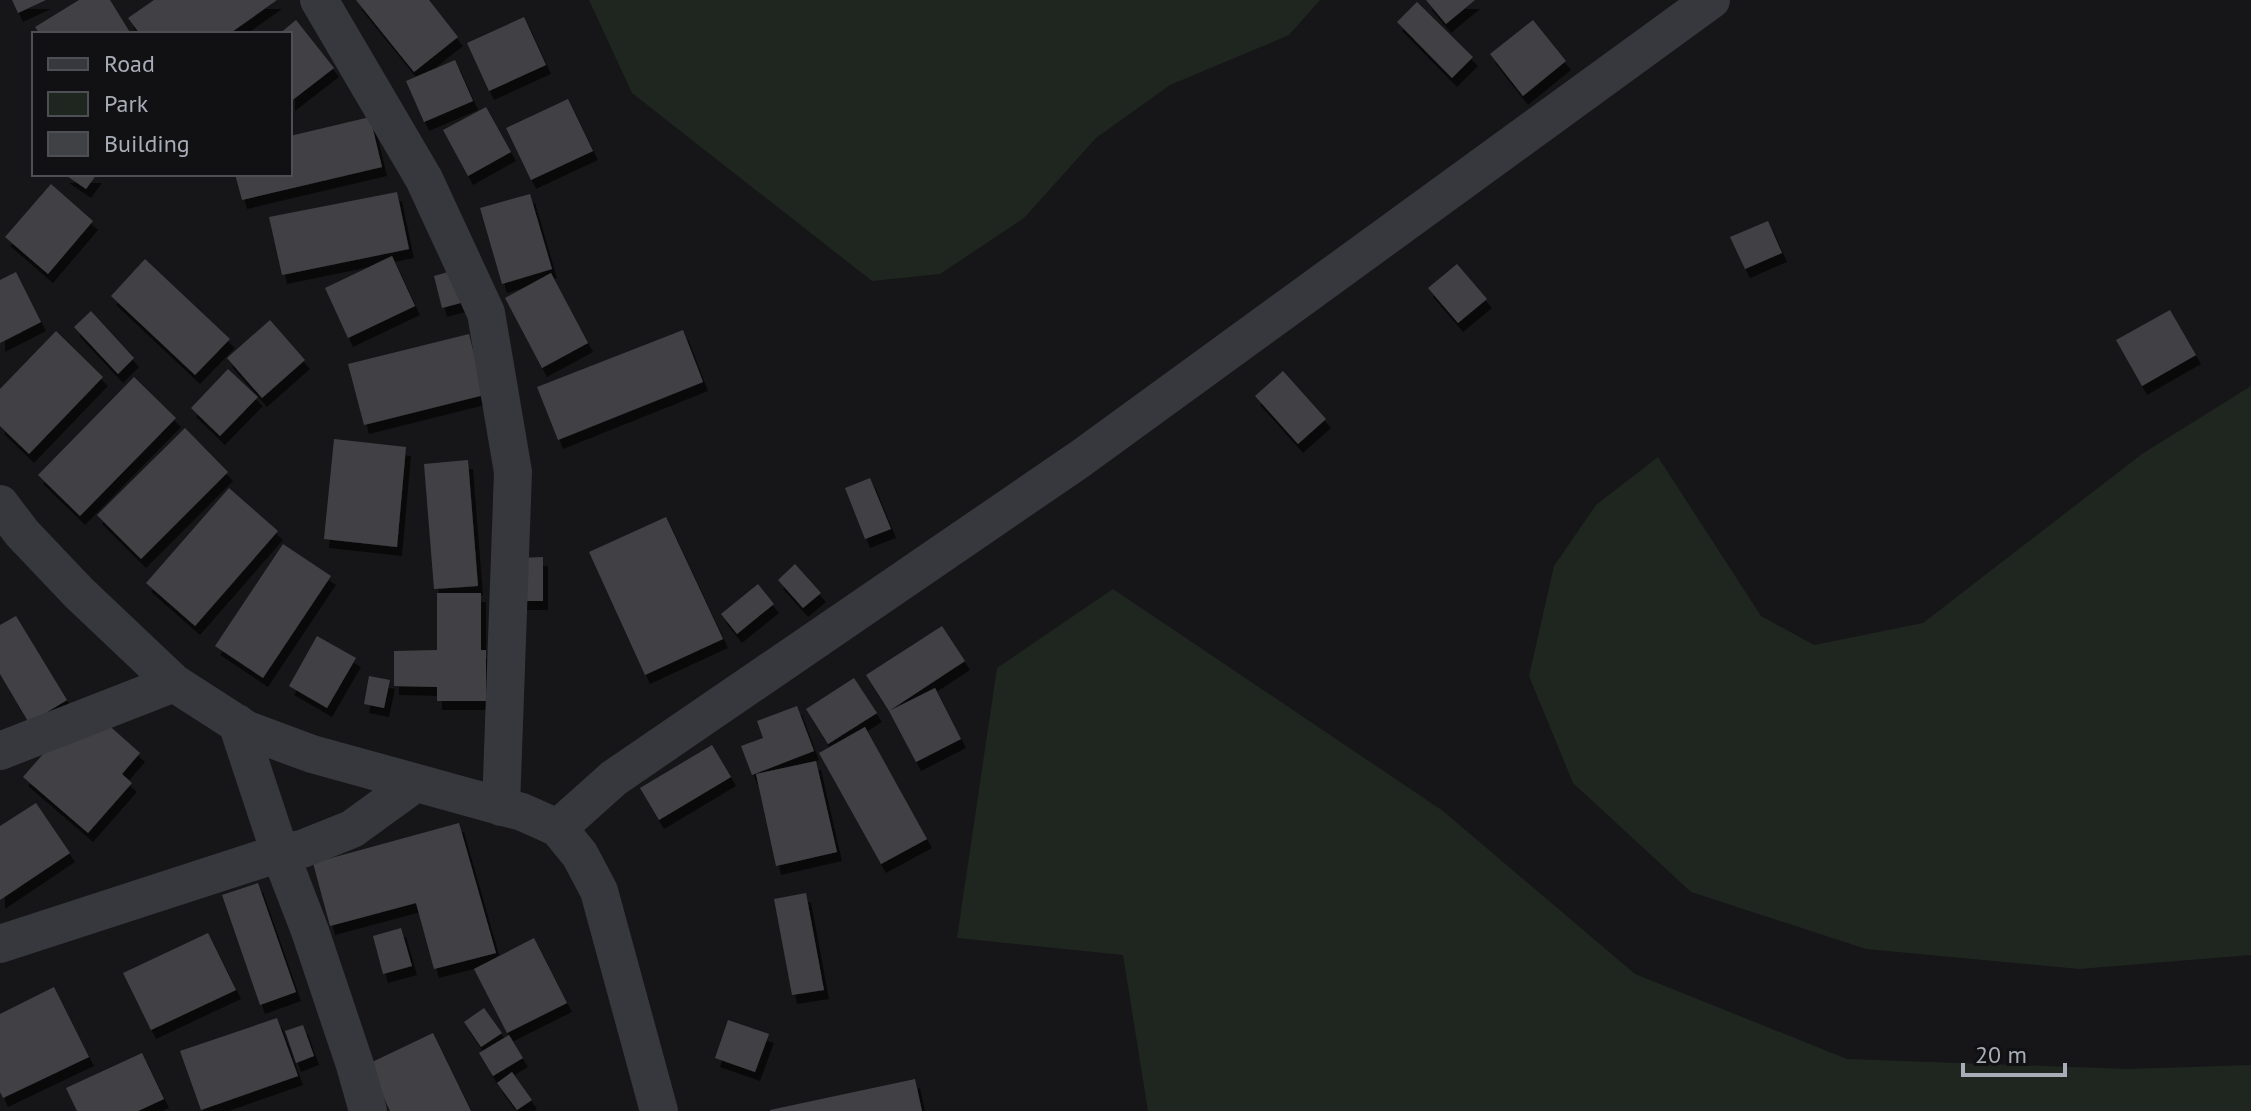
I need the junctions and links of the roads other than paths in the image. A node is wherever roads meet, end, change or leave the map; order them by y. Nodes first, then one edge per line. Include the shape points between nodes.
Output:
1 (319, 0) edge
2 (1711, 0) edge
3 (1, 507) edge
4 (174, 683) junction
5 (237, 723) junction
6 (0, 751) edge
7 (414, 784) junction
8 (501, 807) junction
9 (558, 828) junction
10 (280, 853) junction
11 (0, 944) edge
12 (368, 1111) edge
13 (659, 1111) edge

1 - 8 street via 424,179 486,313 513,472
2 - 9 street via 1080,459 614,778
3 - 4 street via 79,593
4 - 5 street
4 - 6 street
5 - 7 street via 312,754
5 - 10 street
7 - 8 street
7 - 10 street via 352,829
8 - 9 street
9 - 13 street via 599,891
10 - 11 street
10 - 12 street

